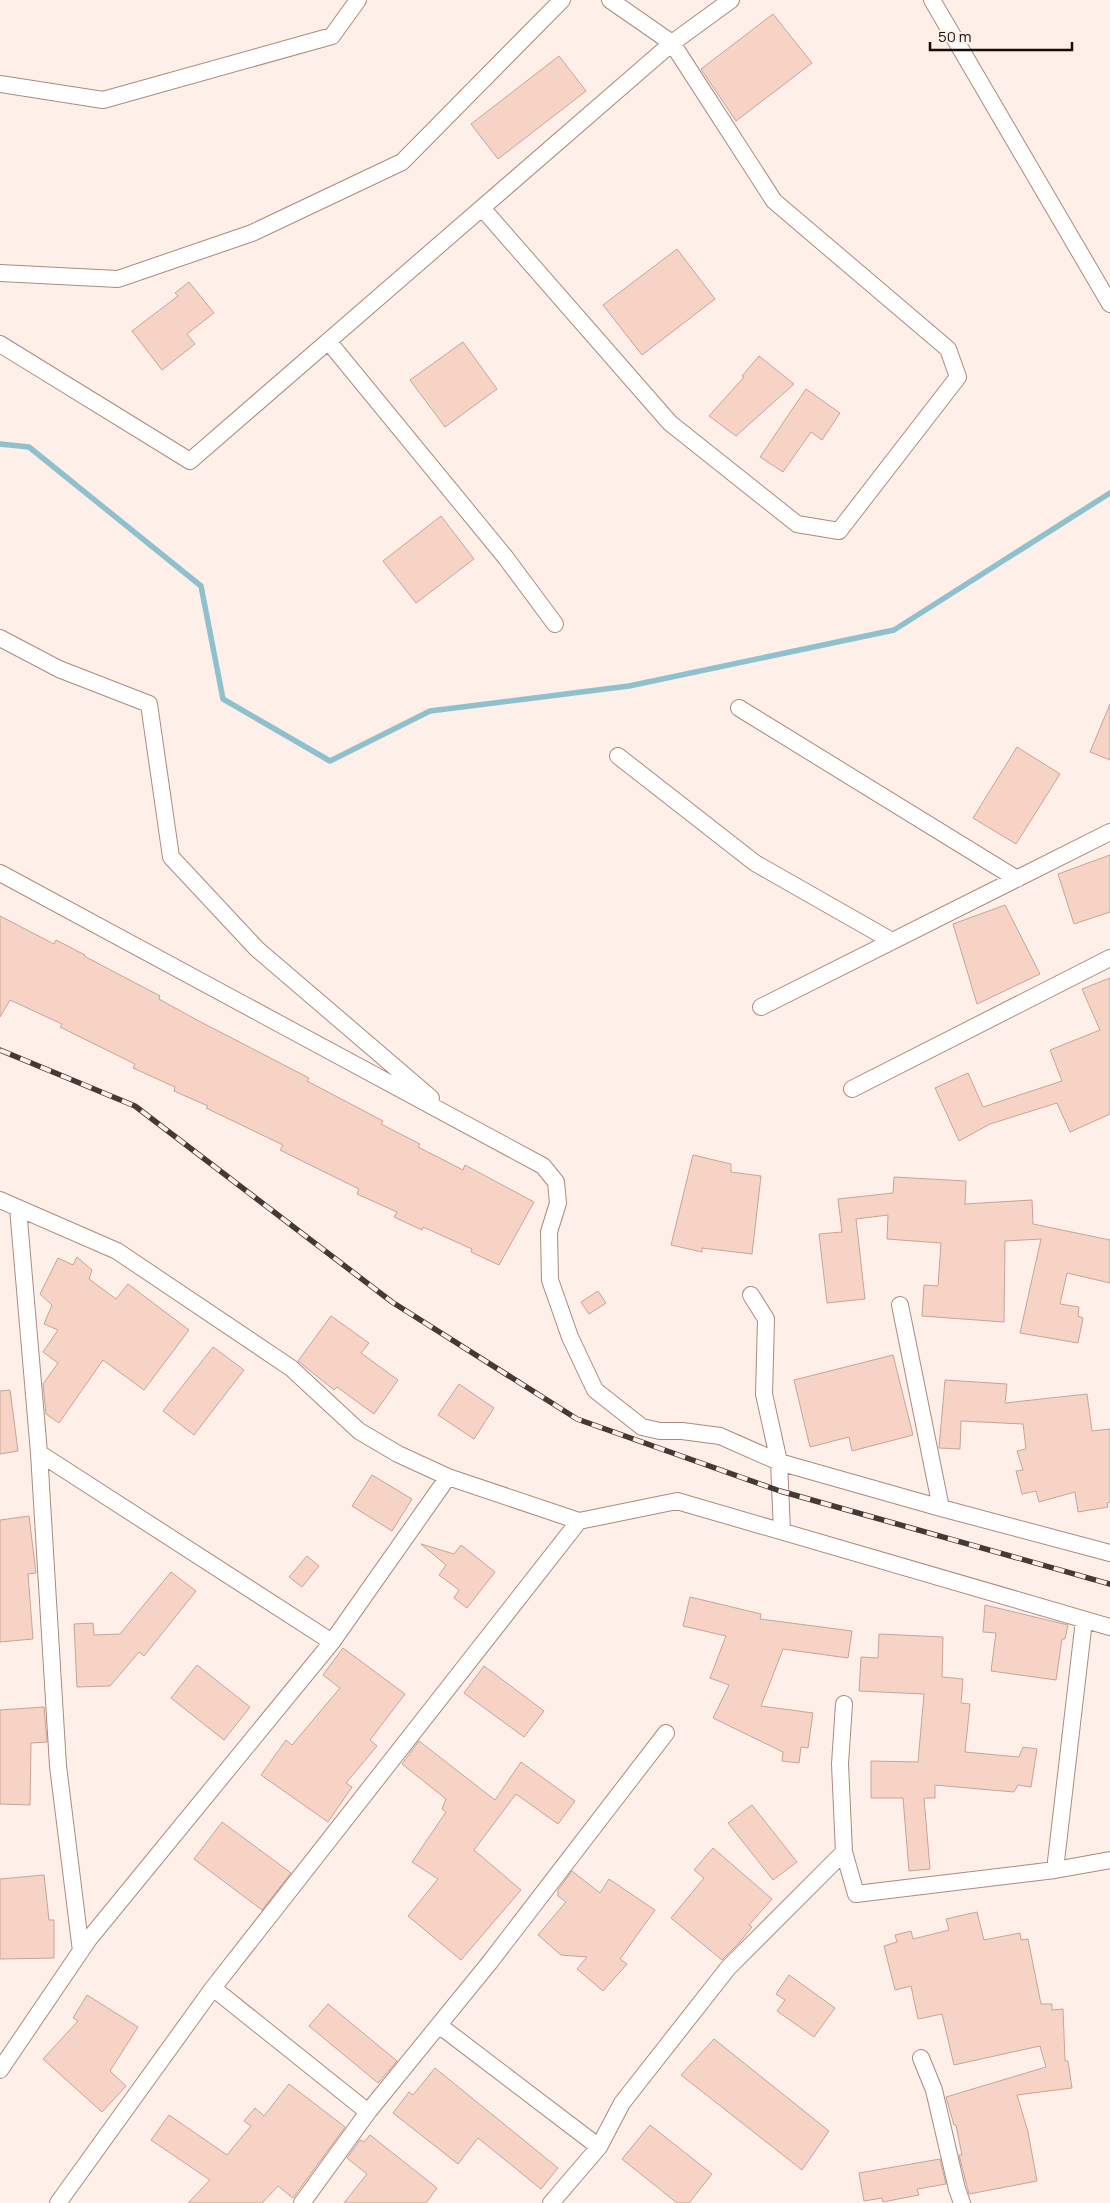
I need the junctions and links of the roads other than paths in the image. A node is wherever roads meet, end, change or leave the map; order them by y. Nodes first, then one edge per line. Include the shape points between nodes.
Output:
1 (358, 0) edge
2 (562, 0) edge
3 (610, 0) edge
4 (731, 0) edge
5 (932, 0) edge
6 (672, 43) junction
7 (0, 84) edge
8 (482, 208) junction
9 (0, 273) edge
10 (1110, 304) edge
11 (328, 341) junction
12 (0, 344) edge
13 (555, 624) dead end
14 (0, 638) edge
15 (739, 708) dead end
16 (618, 756) dead end
17 (1110, 832) edge
18 (0, 873) edge
19 (1017, 879) junction
20 (892, 942) junction
21 (1110, 958) edge
22 (761, 1007) dead end
23 (852, 1089) dead end
24 (455, 1119) junction
25 (0, 1200) edge
26 (18, 1208) junction
27 (751, 1295) dead end
28 (900, 1305) dead end
29 (39, 1453) junction
30 (780, 1462) junction
31 (448, 1477) junction
32 (941, 1508) junction
33 (579, 1521) junction
34 (782, 1531) junction
35 (1110, 1553) edge
36 (1084, 1620) junction
37 (1110, 1627) edge
38 (332, 1642) junction
39 (844, 1704) dead end
40 (666, 1733) dead end
41 (844, 1852) junction
42 (1110, 1860) edge
43 (1055, 1870) junction
44 (81, 1951) junction
45 (213, 1988) junction
46 (440, 2026) junction
47 (921, 2058) dead end
48 (0, 2070) edge
49 (368, 2112) junction
50 (599, 2147) junction
51 (58, 2203) edge
52 (302, 2203) edge
53 (551, 2203) edge
54 (962, 2203) edge

1 - 7 street via 332,36 103,100
2 - 9 street via 402,162 252,233 118,280
3 - 6 street
4 - 6 street
5 - 10 street
6 - 8 street
6 - 8 street via 774,201 948,349 958,377 838,531 797,524 670,423
8 - 11 street
11 - 12 street via 190,461
11 - 13 street via 506,558
14 - 24 street via 58,669 149,704 171,857 257,949
15 - 19 street
16 - 20 street via 755,863
17 - 19 street
18 - 24 street
19 - 20 street
20 - 22 street
21 - 23 street
24 - 30 street via 543,1166 556,1182 558,1203 549,1232 550,1280 570,1337 595,1390 642,1427 720,1436
25 - 26 street
26 - 29 street
26 - 31 street via 117,1251 291,1368 359,1431 398,1454
27 - 30 street via 766,1320 764,1394
28 - 32 street
29 - 38 street
29 - 44 street via 58,1766
30 - 32 street
30 - 34 street
31 - 33 street
31 - 38 street
32 - 35 street
33 - 34 street via 677,1501
33 - 45 street
34 - 36 street
36 - 37 street
36 - 43 street
38 - 44 street
39 - 41 street via 840,1764
40 - 46 street
41 - 43 street via 856,1894
41 - 50 street via 728,1968 622,2103
42 - 43 street
44 - 48 street
45 - 49 street
45 - 51 street
46 - 49 street
46 - 50 street
47 - 54 street via 934,2090
49 - 52 street
50 - 53 street

